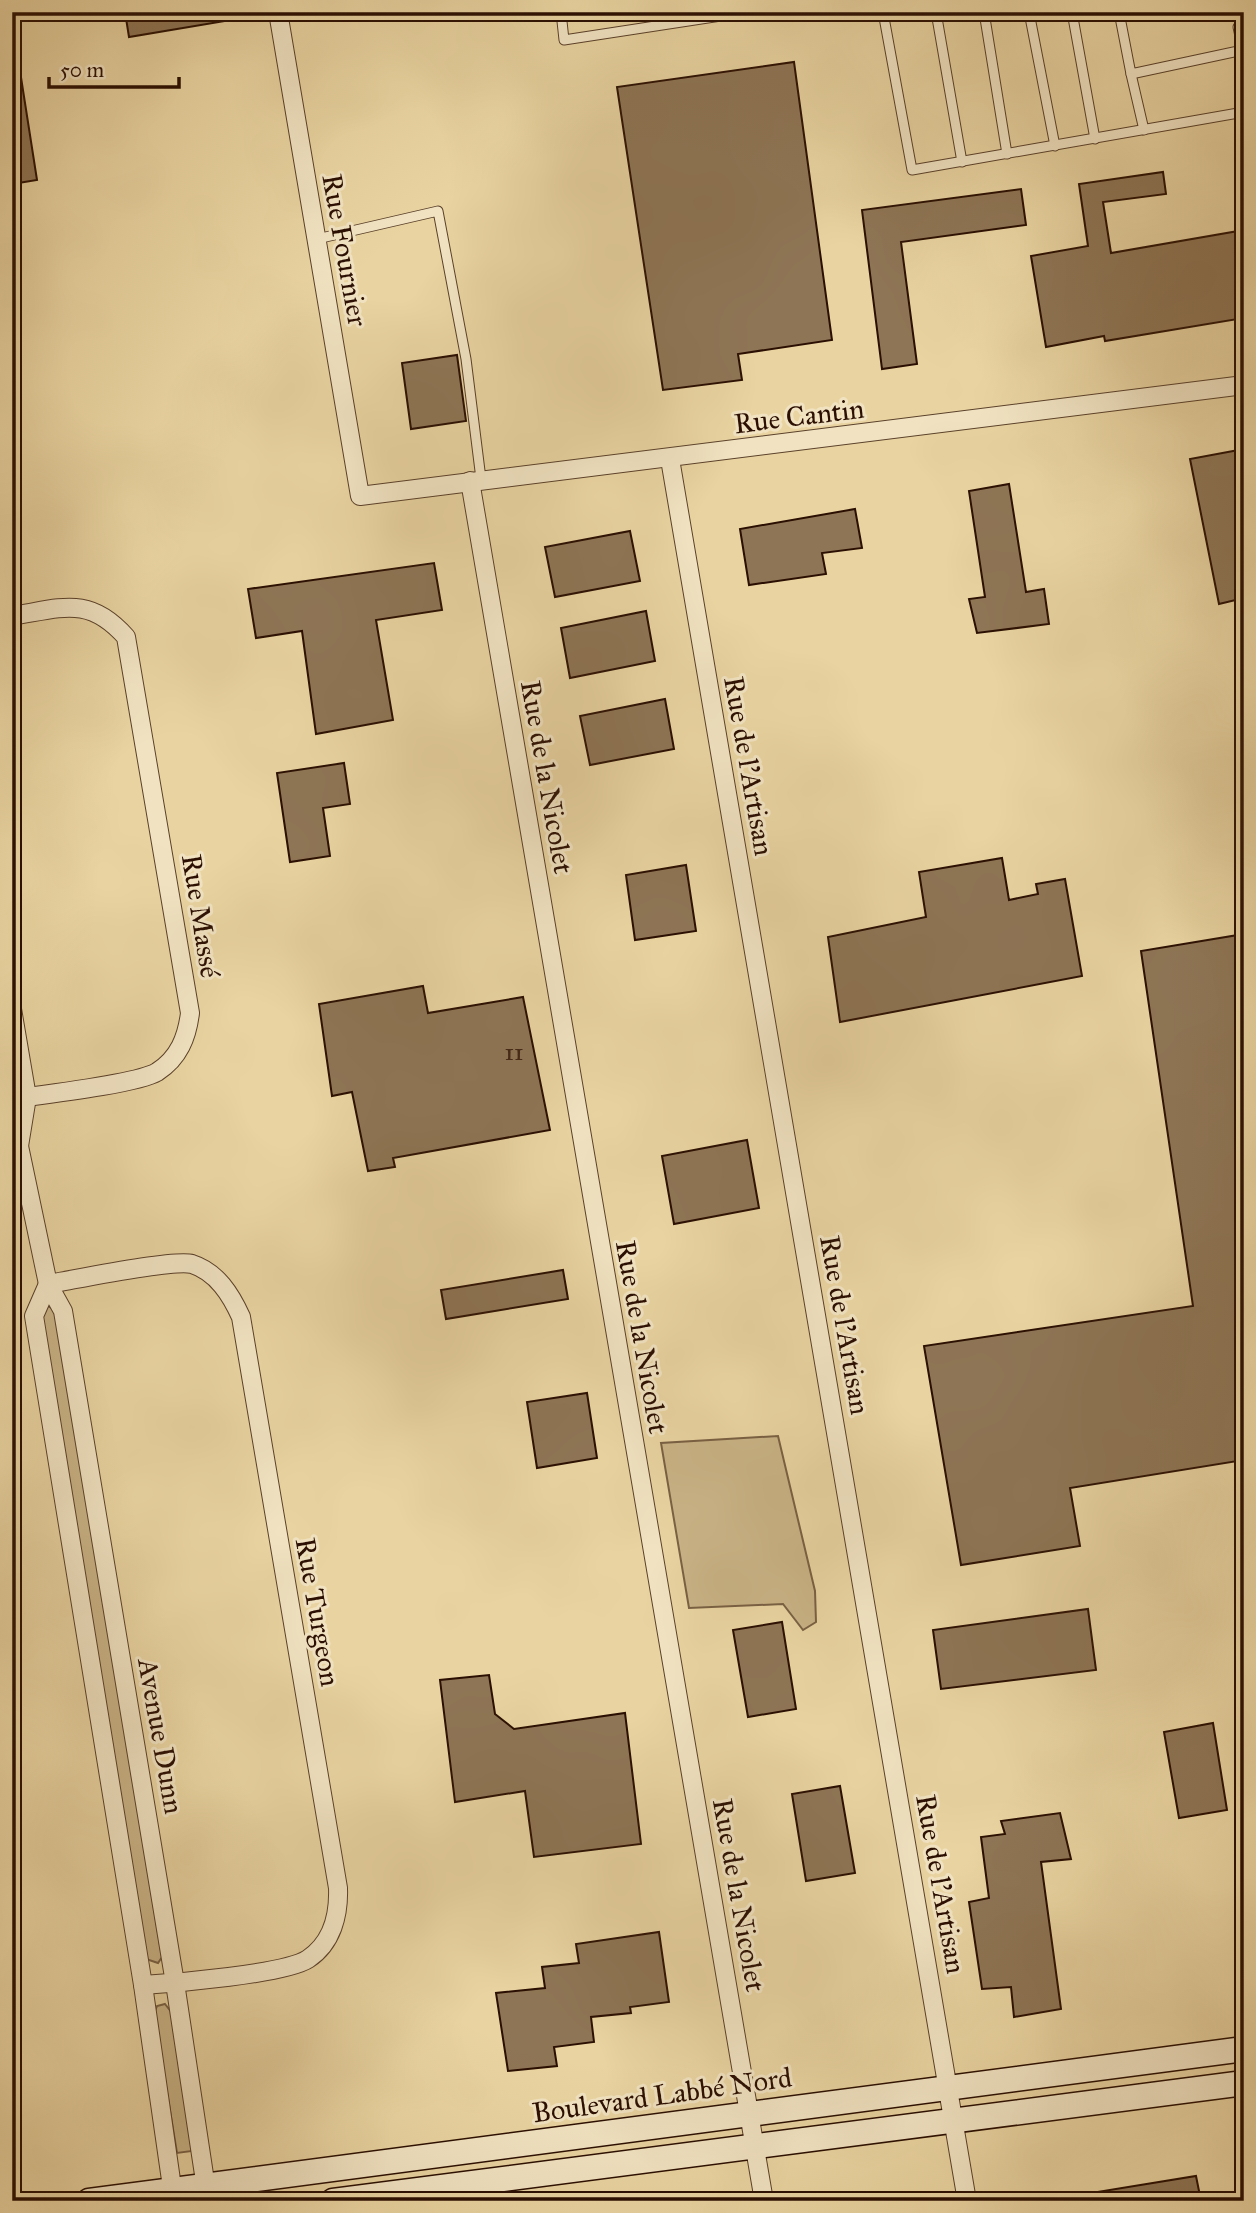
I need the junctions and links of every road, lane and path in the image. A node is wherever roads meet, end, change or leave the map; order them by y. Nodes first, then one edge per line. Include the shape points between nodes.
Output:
1 (278, 12) edge
2 (561, 12) edge
3 (672, 12) edge
4 (747, 12) edge
5 (883, 12) edge
6 (936, 12) edge
7 (984, 12) edge
8 (1029, 12) edge
9 (1072, 12) edge
10 (1119, 12) edge
11 (723, 14) edge
12 (673, 23) junction
13 (1244, 26) edge
14 (1243, 53) edge
15 (1130, 74) junction
16 (1244, 112) edge
17 (1144, 130) junction
18 (1096, 139) junction
19 (1055, 146) junction
20 (1007, 154) junction
21 (962, 162) junction
22 (317, 239) junction
23 (1244, 385) edge
24 (670, 458) junction
25 (475, 480) junction
26 (360, 496) joint
27 (12, 616) edge
28 (12, 1009) edge
29 (20, 1098) edge
30 (16, 1140) edge
31 (20, 1191) edge
32 (48, 1284) junction
33 (176, 1983) junction
34 (143, 1985) junction
35 (1244, 2049) edge
36 (1244, 2083) edge
37 (949, 2087) junction
38 (749, 2113) junction
39 (954, 2119) junction
40 (755, 2146) junction
41 (208, 2194) edge
42 (174, 2196) edge
43 (89, 2201) edge
44 (333, 2201) edge
45 (764, 2201) edge
46 (967, 2201) edge

1 - 22 street, Rue Fournier
2 - 12 lane via 564,40
3 - 12 lane
4 - 11 lane
5 - 21 lane via 912,170
6 - 21 lane
7 - 20 lane
8 - 19 lane
9 - 18 lane
10 - 15 lane
11 - 12 lane
13 - 14 lane via 1238,27
14 - 15 lane
15 - 17 lane
16 - 17 lane
17 - 18 lane
18 - 19 lane
19 - 20 lane
20 - 21 lane
22 - 25 lane via 438,211 466,359
22 - 26 street, Rue Fournier
23 - 24 street, Rue Cantin
24 - 25 street, Rue Cantin
24 - 37 street, Rue de l'Artisan
25 - 26 street, Rue Cantin
25 - 38 street, Rue de la Nicolet
27 - 29 street, Rue Massé via 86,607 111,619 126,637 190,1013 187,1035 177,1054 156,1073
28 - 29 street, Avenue Dunn
29 - 30 street, Avenue Dunn
30 - 31 street, Avenue Dunn
31 - 32 street, Avenue Dunn
32 - 33 street, Avenue Dunn via 63,1311
32 - 33 street, Rue Turgeon via 191,1264 229,1292 242,1317 338,1888 338,1910 330,1935 307,1960
32 - 34 street, Avenue Dunn via 34,1315
33 - 34 street, Rue Turgeon
33 - 41 street, Avenue Dunn
34 - 42 street, Avenue Dunn
35 - 37 main road, Boulevard Labbé Nord
36 - 39 main road
37 - 38 main road, Boulevard Labbé Nord
37 - 39 street, Rue de l'Artisan
38 - 40 street, Rue de la Nicolet
38 - 41 main road, Boulevard Labbé Nord
39 - 40 main road
39 - 46 street, Rue de l'Artisan
40 - 44 main road
40 - 45 street, Rue de la Nicolet
41 - 42 main road, Boulevard Labbé Nord
42 - 43 main road, Boulevard Labbé Nord

